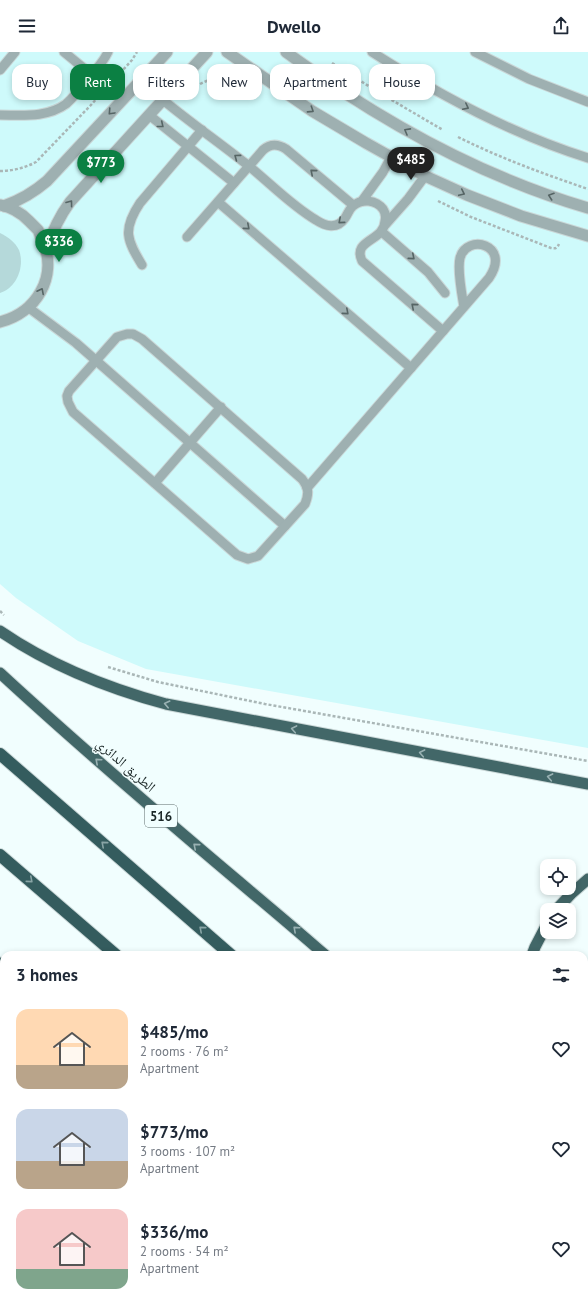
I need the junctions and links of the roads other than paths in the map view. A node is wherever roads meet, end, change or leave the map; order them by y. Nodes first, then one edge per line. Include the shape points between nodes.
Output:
1 (15, 52) edge
2 (64, 52) edge
3 (108, 52) edge
4 (167, 52) edge
5 (208, 52) edge
6 (227, 52) edge
7 (286, 52) edge
8 (372, 52) edge
9 (475, 52) edge
10 (79, 64) edge
11 (102, 64) edge
12 (197, 64) edge
13 (0, 70) edge
14 (70, 100) edge
15 (163, 100) joint
16 (588, 102) edge
17 (0, 115) edge
18 (148, 115) junction
19 (202, 130) junction
20 (188, 147) junction
21 (391, 157) junction
22 (588, 158) edge
23 (249, 166) junction
24 (425, 176) junction
25 (234, 183) junction
26 (362, 201) junction
27 (218, 202) junction
28 (2, 206) edge
29 (353, 206) junction
30 (588, 208) edge
31 (383, 229) junction
32 (187, 236) dead end
33 (588, 236) edge
34 (46, 250) junction
35 (142, 265) dead end
36 (445, 293) dead end
37 (464, 307) junction
38 (29, 308) junction
39 (0, 322) edge
40 (443, 331) junction
41 (96, 360) junction
42 (411, 368) junction
43 (221, 408) junction
44 (190, 443) junction
45 (155, 483) junction
46 (307, 488) junction
47 (285, 526) junction
48 (0, 631) edge
49 (0, 673) edge
50 (0, 754) edge
51 (588, 784) edge
52 (0, 855) edge
53 (588, 879) edge
54 (563, 903) edge
55 (540, 938) edge
56 (111, 951) edge
57 (226, 951) edge
58 (320, 951) edge
59 (533, 951) edge

1 - 13 lane
2 - 10 lane
3 - 11 lane
4 -> 28 street via 47,181 20,200
5 - 12 street
6 -> 21 street via 312,111
30 -> 7 street via 501,177 422,139 383,117
8 -> 22 lane via 425,85 478,113 545,143
9 - 16 lane via 529,79
14 - 17 lane via 66,104 42,114
15 - 18 street
15 - 19 lane
18 -> 20 lane
34 -> 18 street via 60,216 70,202
19 - 20 lane
23 -> 19 lane
20 - 25 lane
20 - 35 lane via 140,203 130,222 130,245
21 - 24 street
21 - 26 lane via 384,172
23 - 25 lane
29 -> 23 lane via 340,223 334,226 322,225
29 -> 23 lane via 281,146 267,147
24 - 31 lane
24 -> 33 street via 521,216
25 - 27 lane
26 - 29 lane
26 - 31 lane via 377,204 383,210 386,217
27 - 32 lane
27 -> 42 lane
28 - 34 street via 23,215 38,230
31 -> 36 lane via 428,272
40 -> 31 lane via 362,261 360,253 363,245
38 -> 34 street via 45,281 48,265
37 - 37 lane via 489,278 496,264 492,251 481,244 468,247 460,258
37 - 40 lane
38 - 39 street via 11,319
38 - 41 lane
40 - 42 lane
41 - 43 lane via 118,337 133,334
41 - 44 lane
41 - 45 lane via 69,391 69,407
42 - 46 lane
43 - 44 lane
43 - 46 lane via 302,479
44 - 45 lane
44 - 47 lane
45 - 47 lane via 242,558 258,556
46 - 47 lane via 308,498 305,504
51 -> 48 highway via 166,704 120,691 69,670
58 -> 49 highway, الطريق الدائري / 516 via 198,848
57 -> 50 highway
52 -> 56 highway
53 - 54 highway
55 - 59 highway

